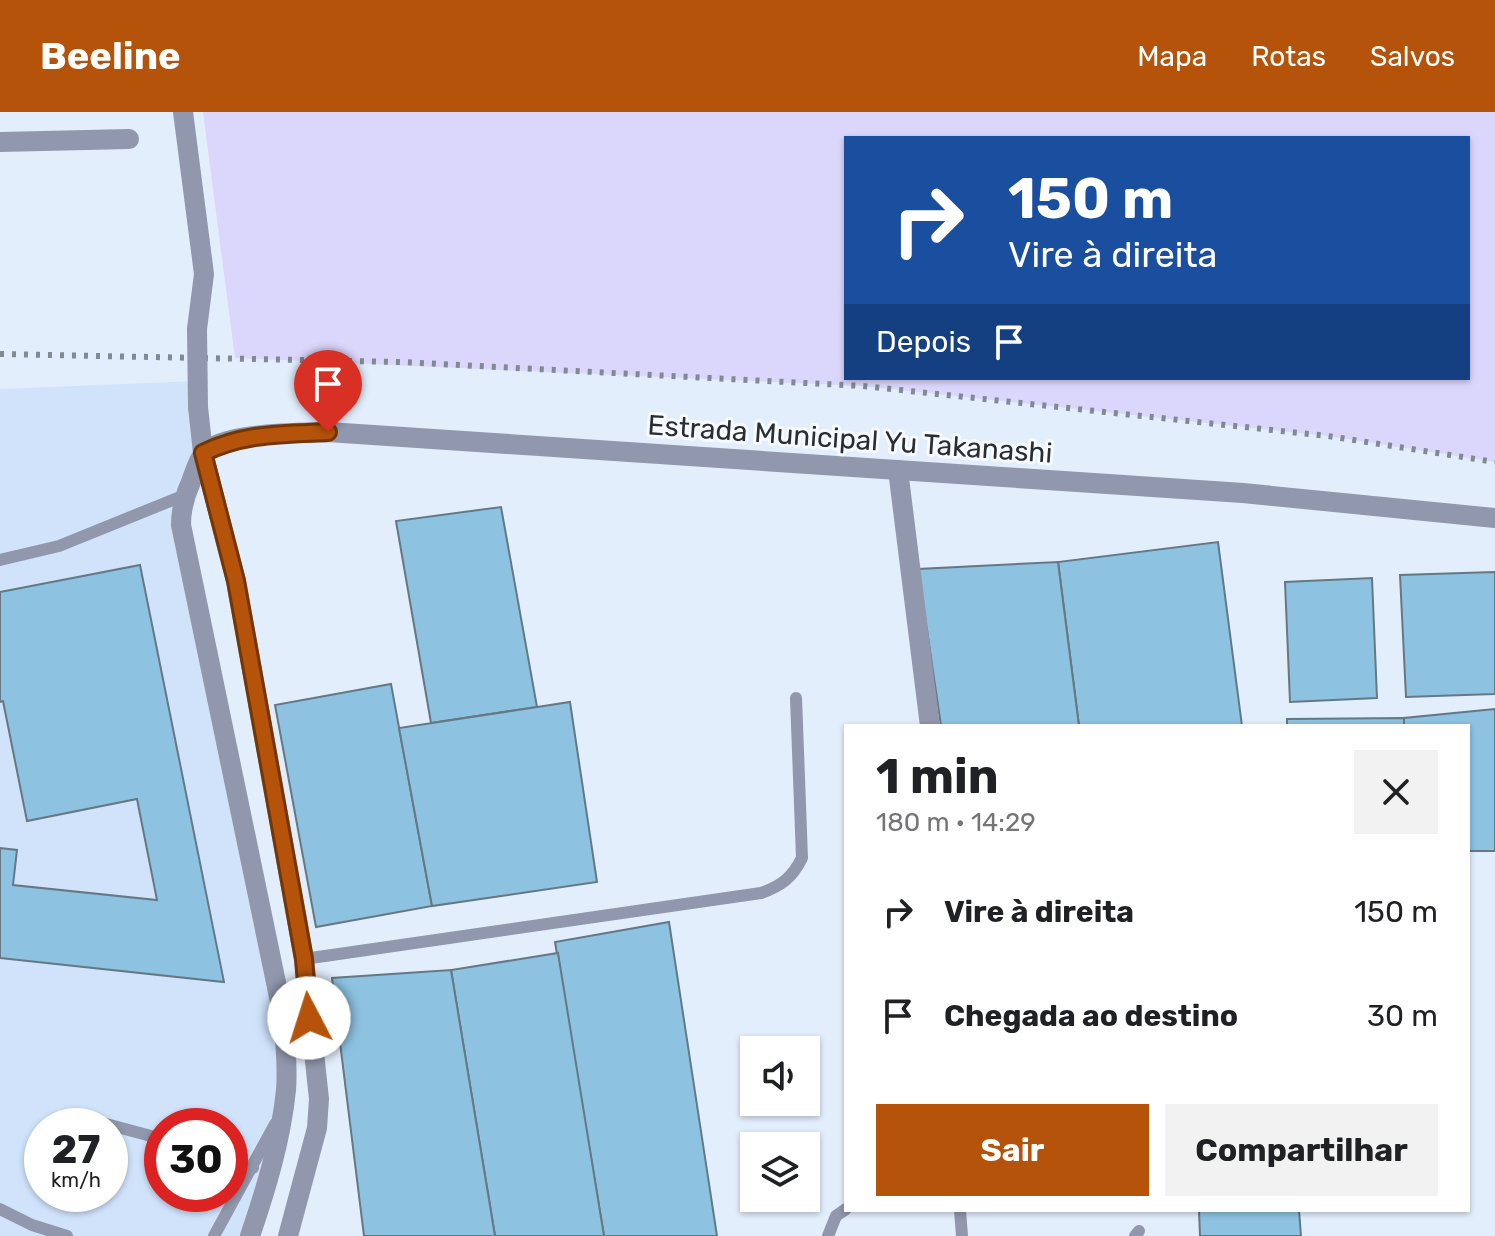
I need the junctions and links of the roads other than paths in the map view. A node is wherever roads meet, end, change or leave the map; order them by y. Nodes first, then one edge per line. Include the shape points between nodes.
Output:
1 (183, 112) edge
2 (129, 139) dead end
3 (0, 142) edge
4 (203, 453) junction
5 (898, 470) junction
6 (185, 495) junction
7 (1495, 518) edge
8 (0, 560) edge
9 (796, 698) dead end
10 (930, 724) edge
11 (304, 959) junction
12 (284, 1107) junction
13 (248, 1167) edge
14 (253, 1168) junction
15 (0, 1209) edge
16 (844, 1210) edge
17 (960, 1212) edge
18 (67, 1236) edge
19 (214, 1236) edge
20 (250, 1236) edge
21 (288, 1236) edge
22 (828, 1236) edge
23 (962, 1236) edge

1 - 4 street, bridge via 204,274 197,329
2 - 3 street
4 - 5 street, Estrada Municipal Yu Takanashi via 255,436 328,432
4 - 6 street
4 - 11 street via 236,581
5 - 7 street, Estrada Municipal Yu Takanashi via 1243,493
5 - 10 street
6 - 8 lane via 59,546
6 - 12 street via 181,525 284,1021
9 - 11 lane via 802,858 780,886 761,893
11 - 21 street via 319,1099 317,1128
12 - 14 lane
12 - 20 street
13 - 14 lane
14 - 19 lane
15 - 18 lane
16 - 22 lane
17 - 23 lane

